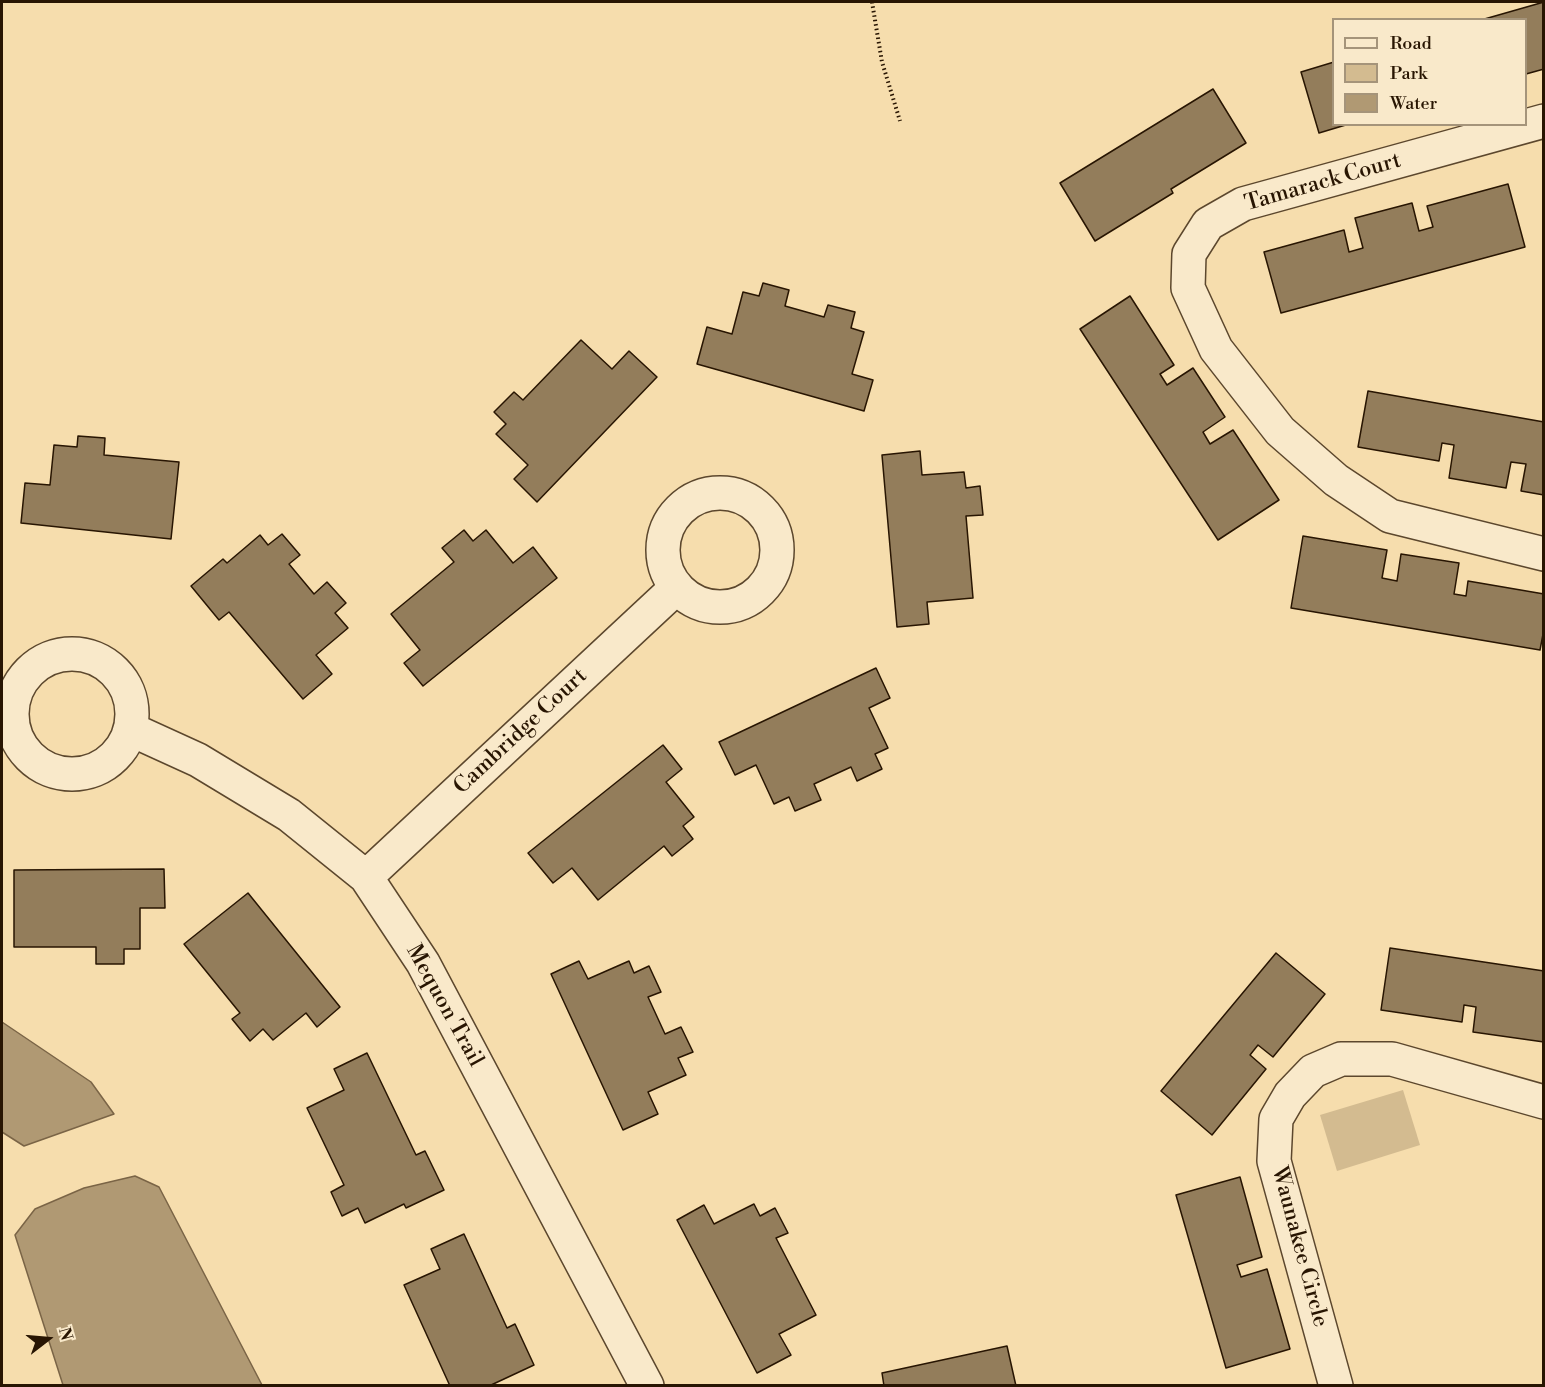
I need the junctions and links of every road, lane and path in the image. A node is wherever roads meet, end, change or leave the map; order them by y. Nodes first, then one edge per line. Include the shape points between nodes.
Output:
1 (872, 2) edge
2 (900, 121) dead end
3 (1544, 121) edge
4 (1526, 126) edge
5 (1527, 126) edge
6 (1544, 554) edge
7 (676, 588) dead end
8 (130, 729) dead end
9 (366, 877) junction
10 (1544, 1102) edge
11 (647, 1386) edge
12 (1336, 1386) edge

1 - 2 path via 882,62
3 - 5 street, Tamarack Court
4 - 6 street, Tamarack Court via 1243,204 1208,224 1189,254 1188,288 1216,349 1281,431 1336,480 1390,516
7 - 9 street, Cambridge Court
8 - 9 street, Mequon Trail via 198,760 289,814
9 - 11 street, Mequon Trail via 423,963
10 - 12 street, Waunakee Circle via 1392,1059 1341,1059 1313,1071 1290,1095 1276,1119 1274,1161

